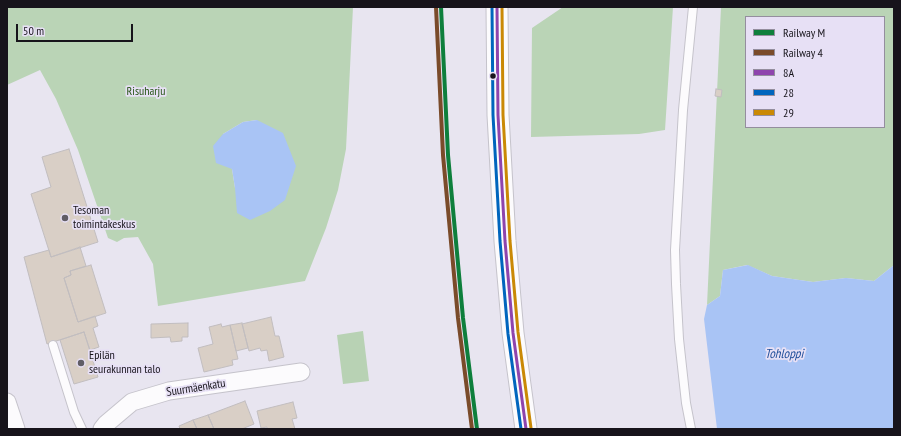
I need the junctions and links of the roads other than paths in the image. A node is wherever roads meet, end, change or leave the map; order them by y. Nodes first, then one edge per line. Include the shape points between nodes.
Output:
1 (497, 7) edge
2 (693, 7) edge
3 (53, 345) dead end
4 (300, 372) dead end
5 (7, 402) edge
6 (16, 429) edge
7 (82, 429) edge
8 (102, 429) edge
9 (526, 429) edge
10 (691, 429) edge

1 - 9 street via 498,114 505,241 513,334
2 - 10 lane via 683,110 675,250 680,339
3 - 7 lane via 74,412
4 - 8 street, Suurmäenkatu via 169,391 132,402
5 - 6 street

